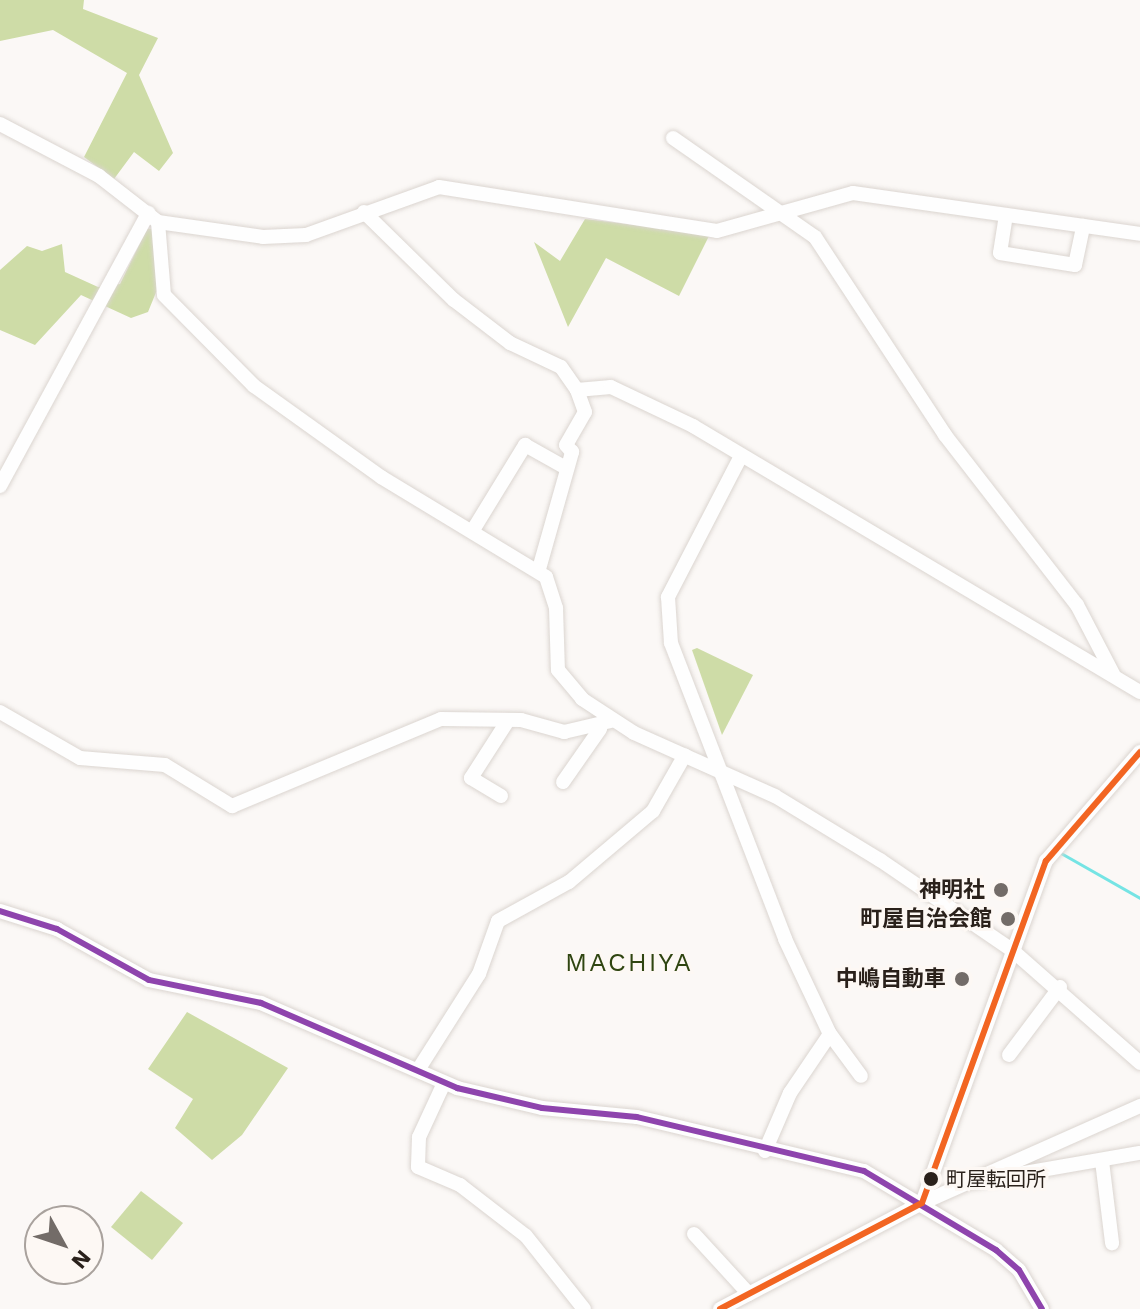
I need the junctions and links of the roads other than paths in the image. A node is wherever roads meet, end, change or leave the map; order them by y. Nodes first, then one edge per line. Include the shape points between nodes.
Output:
1 (0, 124) edge
2 (673, 138) dead end
3 (785, 211) junction
4 (364, 212) junction
5 (1006, 215) junction
6 (153, 217) junction
7 (1083, 226) junction
8 (1140, 234) edge
9 (577, 390) junction
10 (741, 456) junction
11 (566, 468) junction
12 (0, 486) edge
13 (473, 530) junction
14 (539, 569) junction
15 (1113, 674) junction
16 (1140, 692) edge
17 (0, 712) edge
18 (507, 722) junction
19 (606, 725) junction
20 (1140, 752) edge
21 (685, 755) junction
22 (717, 768) junction
23 (563, 782) dead end
24 (501, 796) dead end
25 (0, 911) edge
26 (1012, 950) junction
27 (1060, 987) junction
28 (830, 1034) junction
29 (1009, 1055) dead end
30 (1140, 1063) edge
31 (418, 1070) junction
32 (861, 1076) dead end
33 (444, 1083) junction
34 (1140, 1106) edge
35 (765, 1151) junction
36 (1140, 1153) edge
37 (1102, 1161) junction
38 (973, 1182) junction
39 (922, 1203) junction
40 (694, 1234) dead end
41 (1112, 1243) dead end
42 (749, 1294) junction
43 (584, 1309) edge
44 (720, 1309) edge
45 (1042, 1309) edge

1 - 6 street via 99,176
2 - 3 street
3 - 4 street via 717,231 439,187
3 - 5 street via 873,193
3 - 15 street via 815,237 863,302 945,435 1077,605
4 - 6 street via 284,239
4 - 9 street via 434,283 502,339 561,367
5 - 7 street
5 - 7 street via 1000,253 1075,265
6 - 12 street
6 - 13 street via 164,295 234,367 381,477
7 - 8 street
9 - 10 street via 611,387
9 - 11 street via 585,412 566,445 572,452
10 - 15 street
10 - 22 street via 668,597 671,643
11 - 13 street via 525,445
11 - 14 street
13 - 14 street
14 - 19 street via 556,608 564,683
15 - 16 street
17 - 18 street via 80,758 165,765 232,806 441,719
18 - 19 street via 564,732
18 - 24 street via 471,778
19 - 21 street
19 - 23 street
20 - 26 street via 1053,847
21 - 22 street
21 - 31 street via 653,811 569,882 498,921 479,974
22 - 26 street via 825,826
22 - 28 street
25 - 31 street via 57,929 149,980 261,1003
26 - 27 street
26 - 39 street
27 - 29 street
27 - 30 street
28 - 32 street
28 - 35 street via 790,1093
31 - 33 street
33 - 35 street via 542,1108 637,1117
33 - 43 street via 419,1137 418,1167 460,1185 526,1236
34 - 38 street via 1010,1158
35 - 39 street via 864,1171
36 - 37 street
37 - 38 street
37 - 41 street
38 - 39 street
39 - 42 street
39 - 45 street via 1019,1270
40 - 42 street
42 - 44 street

